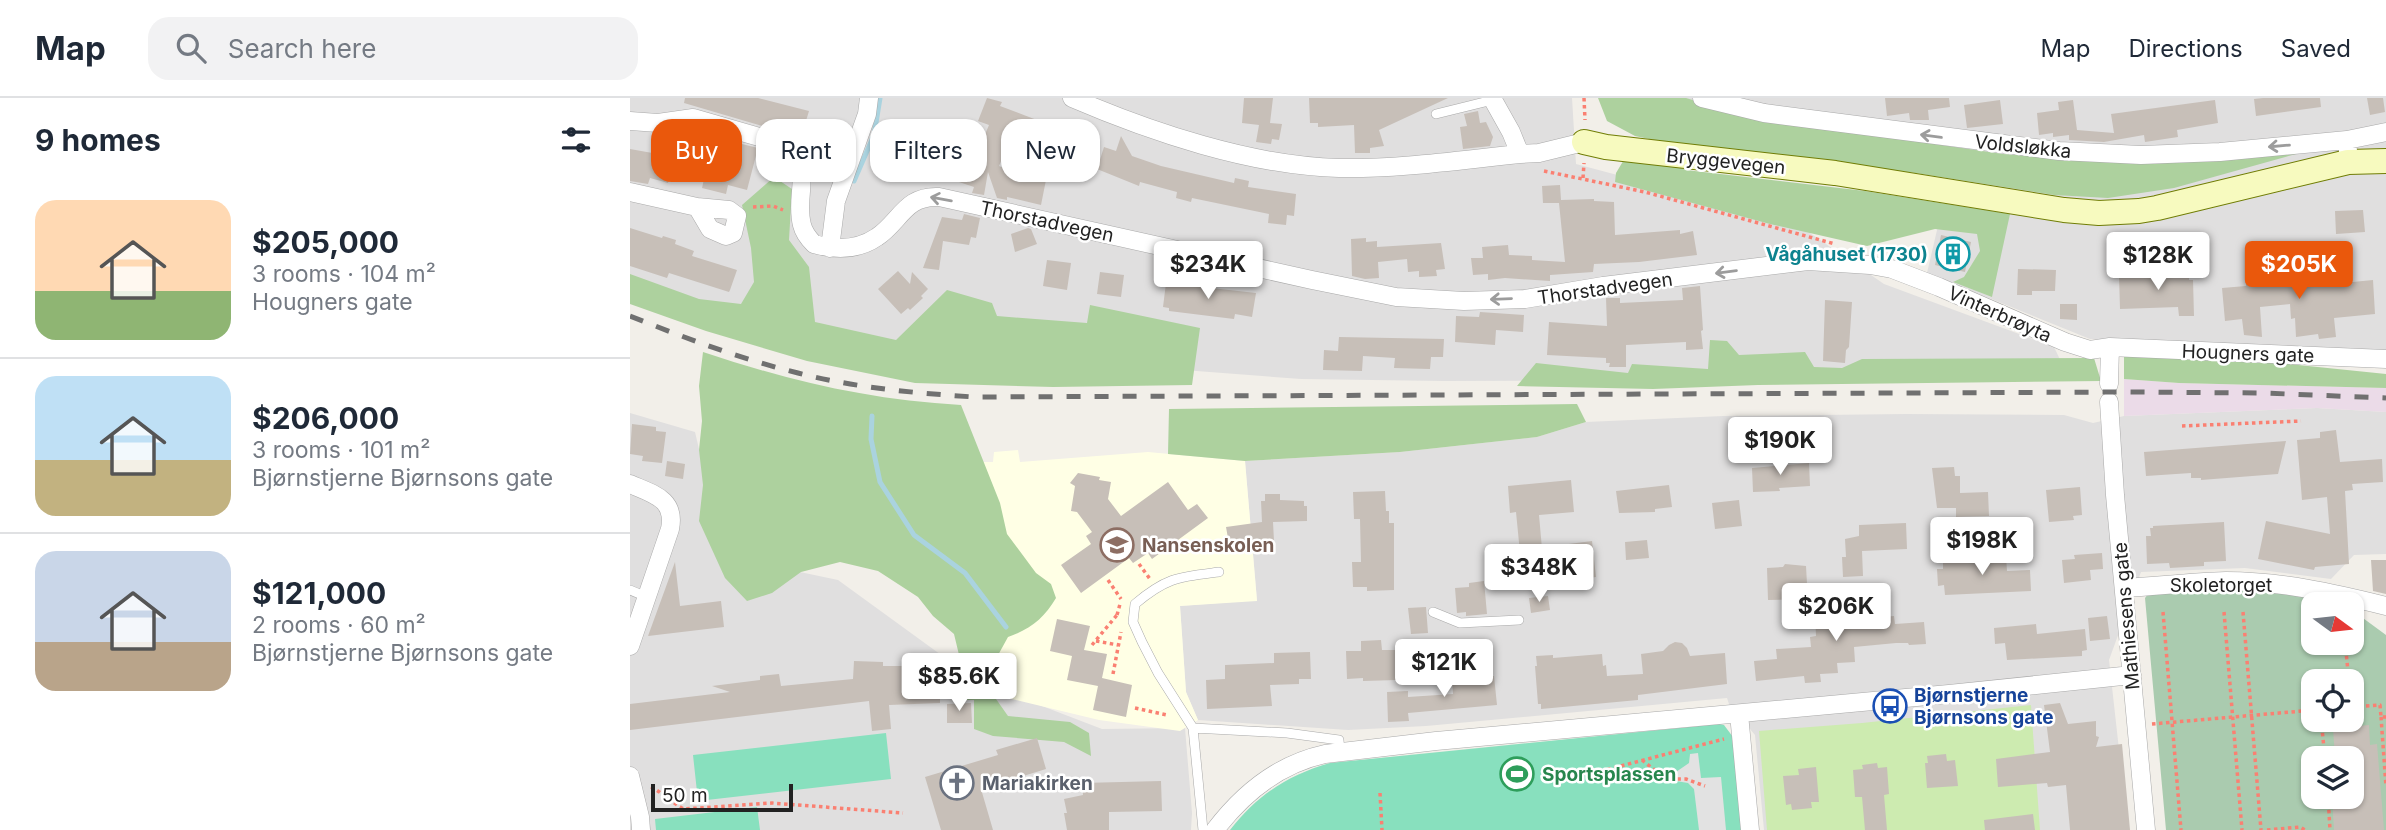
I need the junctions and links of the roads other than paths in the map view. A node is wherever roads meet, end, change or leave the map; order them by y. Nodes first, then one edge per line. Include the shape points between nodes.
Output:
1 (869, 98) edge
2 (1072, 98) edge
3 (1702, 98) edge
4 (1493, 99) edge
5 (1436, 114) dead end
6 (630, 121) edge
7 (1585, 130) joint
8 (2386, 132) edge
9 (2348, 151) junction
10 (1520, 154) junction
11 (2386, 161) edge
12 (630, 192) edge
13 (697, 207) junction
14 (830, 248) junction
15 (1892, 269) joint
16 (2110, 347) junction
17 (2386, 359) edge
18 (630, 484) edge
19 (1219, 572) dead end
20 (2124, 588) junction
21 (638, 594) edge
22 (2386, 606) edge
23 (1433, 611) dead end
24 (1519, 621) dead end
25 (630, 646) edge
26 (2132, 675) junction
27 (1739, 714) junction
28 (1192, 729) junction
29 (1340, 752) junction
30 (630, 777) edge
31 (641, 830) edge
32 (1203, 830) edge
33 (1215, 830) edge
34 (1750, 830) edge
35 (2146, 830) edge

1 - 14 street via 836,201
2 - 10 street, Bryggevegen via 1115,117 1287,164 1402,167
9 -> 3 street, Voldsløkka via 2151,155 2059,151 1764,113
4 - 5 lane
4 - 10 street
6 - 14 street via 658,124 693,118 788,145 796,153 802,174 802,225 814,244
7 - 9 street, Bryggevegen via 1606,147 1835,173 2099,212 2157,208
7 - 10 street, Bryggevegen via 1539,153
8 - 9 street, Voldsløkka
9 - 11 street, Bryggevegen
12 - 13 street
13 - 13 street via 729,210 737,216 733,233 726,236 710,229
15 -> 14 street, Thorstadvegen via 1808,261 1525,299 1396,297 927,197 905,209 877,237 851,248
15 - 16 street, Vinterbrøyta via 2065,342 2090,350
16 - 17 street, Hougners gate
16 - 20 street, Mathiesens gate via 2109,393
18 - 21 street via 668,503 673,515
19 - 28 lane via 1178,577 1156,586 1135,604 1133,622 1142,642
20 - 22 street, Skoletorget via 2259,583
20 - 26 street, Mathiesens gate
21 - 25 street
23 - 24 lane via 1460,623
26 - 27 street
26 - 35 street, Mathiesens gate
27 - 29 street
27 - 34 street
28 - 29 lane via 1339,740
28 - 32 lane
29 - 33 street via 1308,758 1275,773 1243,798
30 - 31 street

